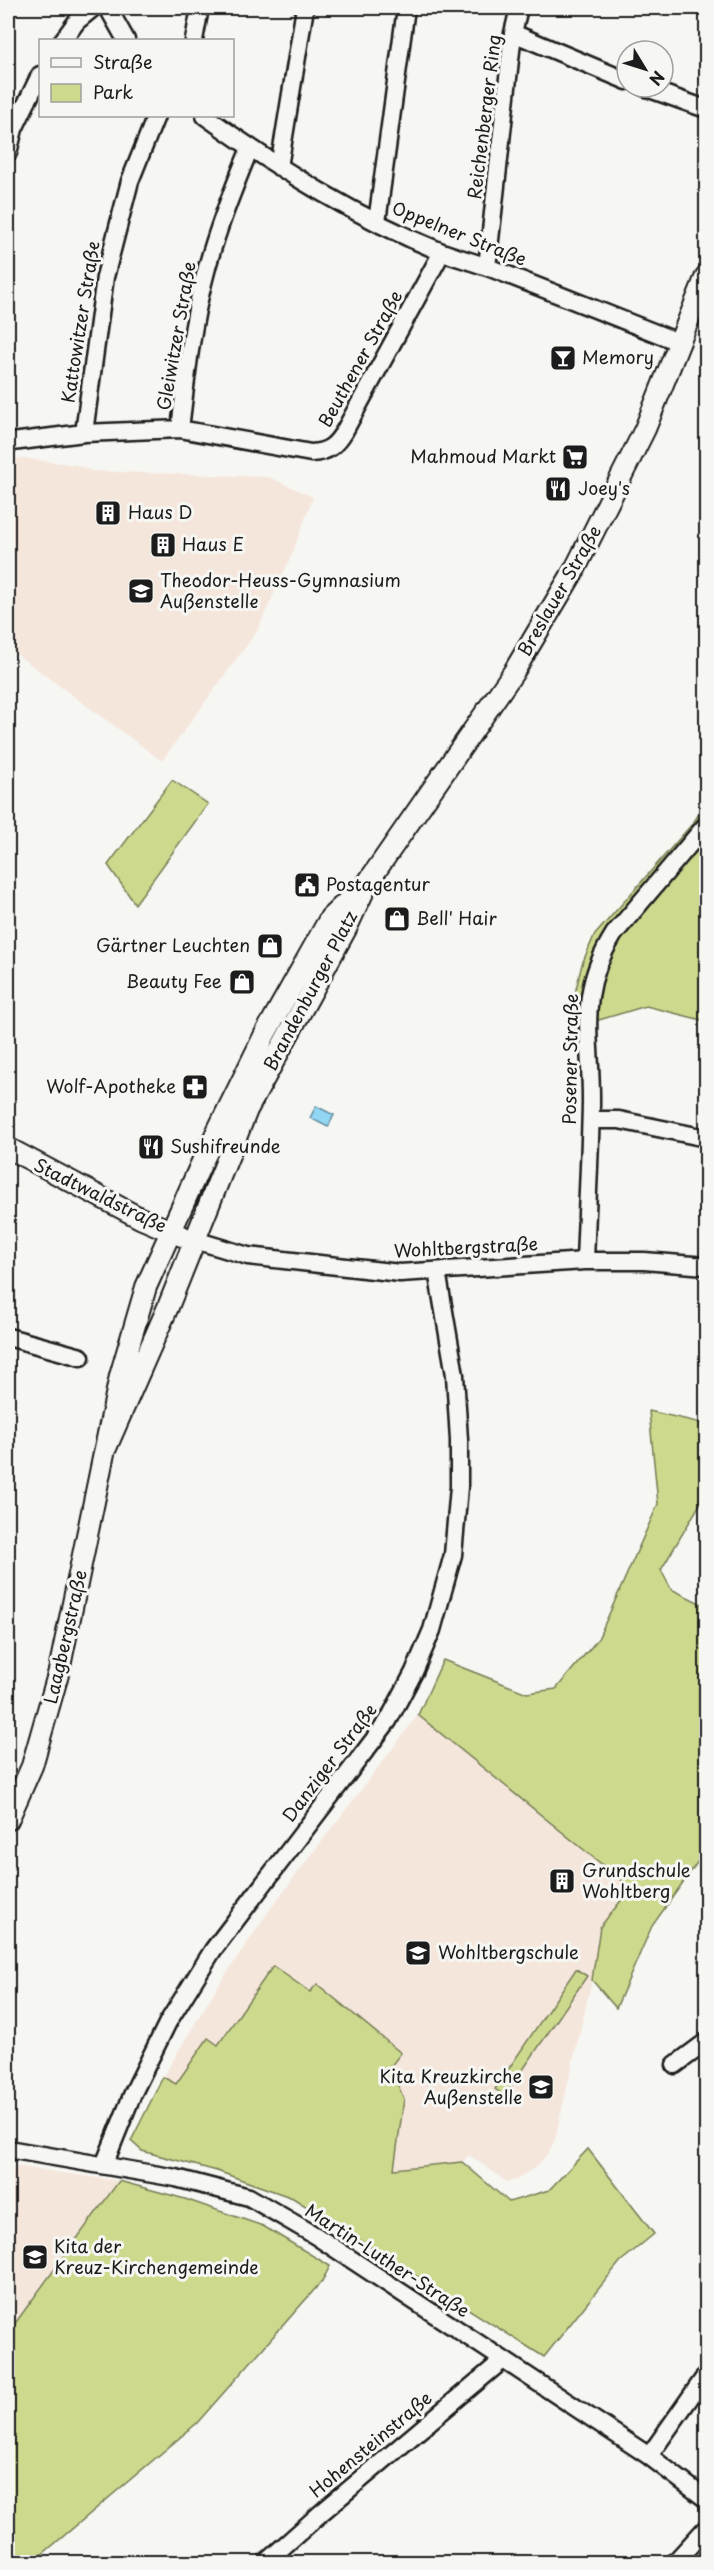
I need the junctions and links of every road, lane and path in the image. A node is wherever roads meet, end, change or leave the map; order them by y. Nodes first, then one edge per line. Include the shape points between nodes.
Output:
1 (93, 8) edge
2 (108, 8) edge
3 (200, 8) edge
4 (305, 8) edge
5 (406, 8) edge
6 (519, 8) edge
7 (513, 33) junction
8 (64, 39) edge
9 (125, 39) edge
10 (194, 39) edge
11 (615, 76) edge
12 (39, 77) edge
13 (675, 98) edge
14 (706, 109) edge
15 (156, 117) edge
16 (207, 117) edge
17 (250, 148) junction
18 (8, 153) edge
19 (279, 167) junction
20 (377, 222) junction
21 (442, 252) junction
22 (487, 267) junction
23 (706, 276) edge
24 (681, 343) junction
25 (180, 429) junction
26 (84, 433) junction
27 (8, 440) edge
28 (706, 825) edge
29 (368, 882) junction
30 (591, 1120) junction
31 (706, 1138) edge
32 (8, 1148) edge
33 (170, 1231) junction
34 (195, 1240) junction
35 (585, 1261) junction
36 (706, 1266) edge
37 (437, 1271) junction
38 (8, 1337) edge
39 (81, 1357) dead end
40 (106, 1448) junction
41 (9, 1812) edge
42 (706, 2042) edge
43 (675, 2065) dead end
44 (8, 2149) edge
45 (104, 2165) junction
46 (503, 2360) junction
47 (706, 2375) edge
48 (649, 2456) junction
49 (706, 2499) edge
50 (706, 2528) edge
51 (266, 2562) edge
52 (675, 2562) edge

1 - 8 street
2 - 9 street
3 - 10 street
4 - 19 street
5 - 20 street
6 - 7 street, Reichenberger Ring
7 - 11 street
7 - 22 street, Reichenberger Ring
12 - 18 street via 14,129
13 - 14 street
15 - 26 street, Kattowitzer Straße via 130,181 107,268
16 - 17 street, Oppelner Straße
17 - 19 street, Oppelner Straße
17 - 25 street, Gleiwitzer Straße via 203,283
19 - 20 street, Oppelner Straße
20 - 21 street, Oppelner Straße
21 - 22 street, Oppelner Straße
21 - 25 street, Beuthener Straße via 354,416 333,447 311,453
22 - 24 street, Oppelner Straße
23 - 24 street, Breslauer Straße
24 - 29 street, Breslauer Straße via 635,450 545,621
25 - 26 street, Beuthener Straße
26 - 27 street, Beuthener Straße
28 - 30 street, Posener Straße via 602,953 588,998
29 - 33 street, Brandenburger Platz via 330,918 265,1034
29 - 34 street, Brandenburger Platz via 247,1110
30 - 31 street via 619,1120
30 - 35 street, Posener Straße
32 - 33 street, Stadtwaldstraße
33 - 34 street, Stadtwaldstraße
33 - 40 street, Laagbergstraße via 146,1287 120,1376
34 - 37 street, Wohltbergstraße via 248,1256 300,1263 400,1273
34 - 40 street, Laagbergstraße
35 - 36 street, Wohltbergstraße via 644,1260
35 - 37 street, Wohltbergstraße
37 - 45 street, Danziger Straße via 455,1375 459,1487 453,1556 432,1630 388,1721 226,1932 168,2022
38 - 39 street
40 - 41 street, Laagbergstraße via 59,1671 32,1766
42 - 43 street
44 - 45 street, Martin-Luther-Straße
45 - 46 street, Martin-Luther-Straße via 249,2197 316,2236
46 - 48 street, Martin-Luther-Straße
46 - 51 street, Hohensteinstraße
47 - 48 street
48 - 49 street, Martin-Luther-Straße
50 - 52 street

